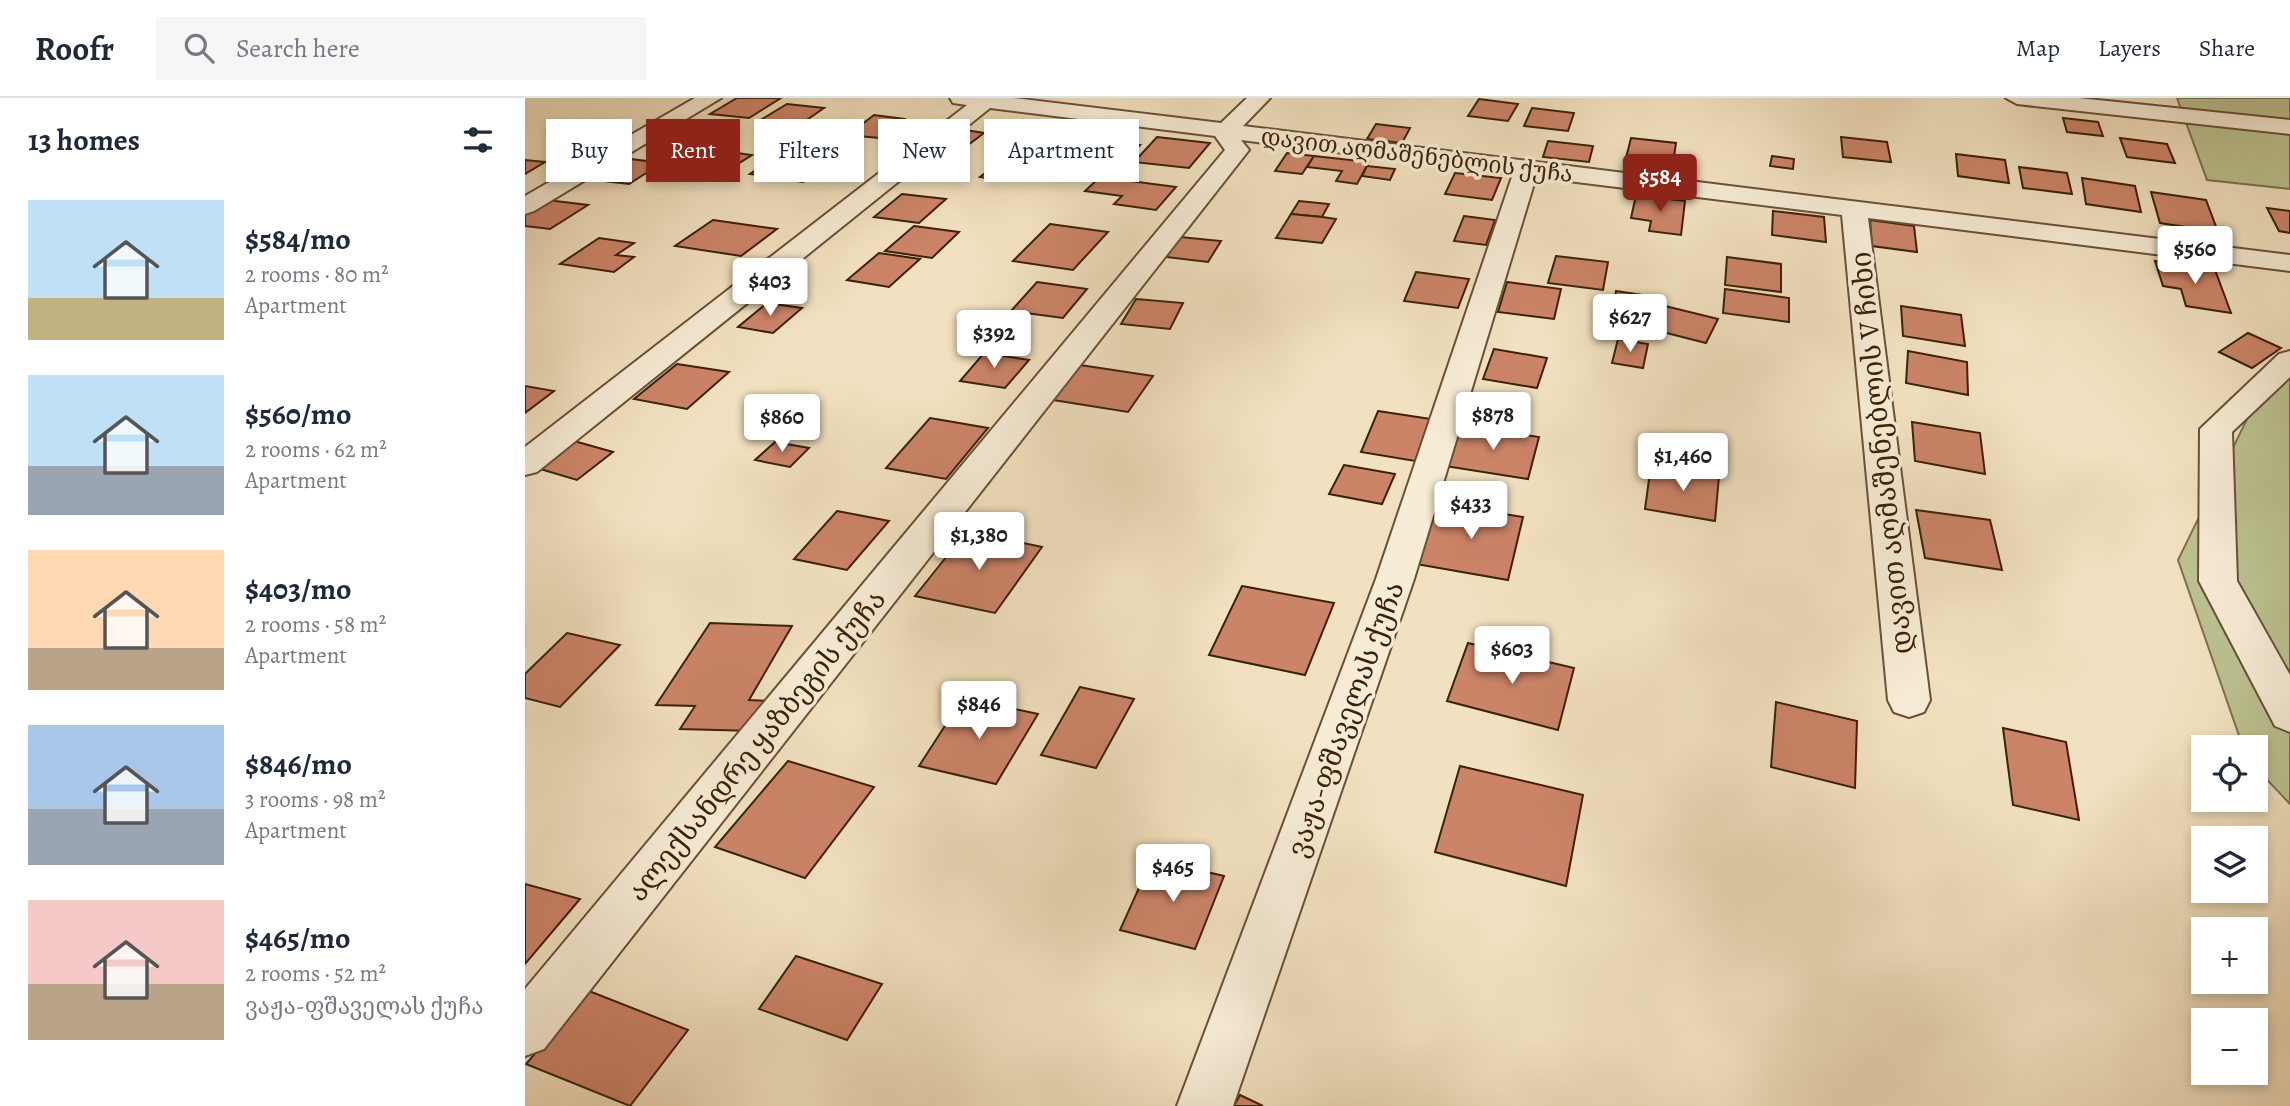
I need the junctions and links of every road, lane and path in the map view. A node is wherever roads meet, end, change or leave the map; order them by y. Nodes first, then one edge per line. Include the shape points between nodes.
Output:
1 (710, 98) edge
2 (1259, 98) edge
3 (2017, 98) edge
4 (973, 100) edge
5 (2290, 127) edge
6 (1224, 133) junction
7 (1527, 168) junction
8 (525, 206) edge
9 (1854, 207) junction
10 (2290, 263) edge
11 (2290, 360) edge
12 (525, 464) edge
13 (1909, 700) dead end
14 (2290, 714) edge
15 (525, 1030) edge
16 (1205, 1106) edge

1 - 8 street
2 - 6 street
3 - 5 street
4 - 6 street, დავით აღმაშენებლის ქუჩა
4 - 12 street
6 - 7 street, დავით აღმაშენებლის ქუჩა
6 - 15 street, ალექსანდრე ყაზბეგის ქუჩა via 1237,150
7 - 9 street, დავით აღმაშენებლის ქუჩა
7 - 16 street, ვაჟა-ფშაველას ქუჩა via 1395,579
9 - 10 street, დავით აღმაშენებლის ქუჩა
9 - 13 street, დავით აღმაშენებლის V ჩიხი
11 - 14 street via 2216,429 2218,581

